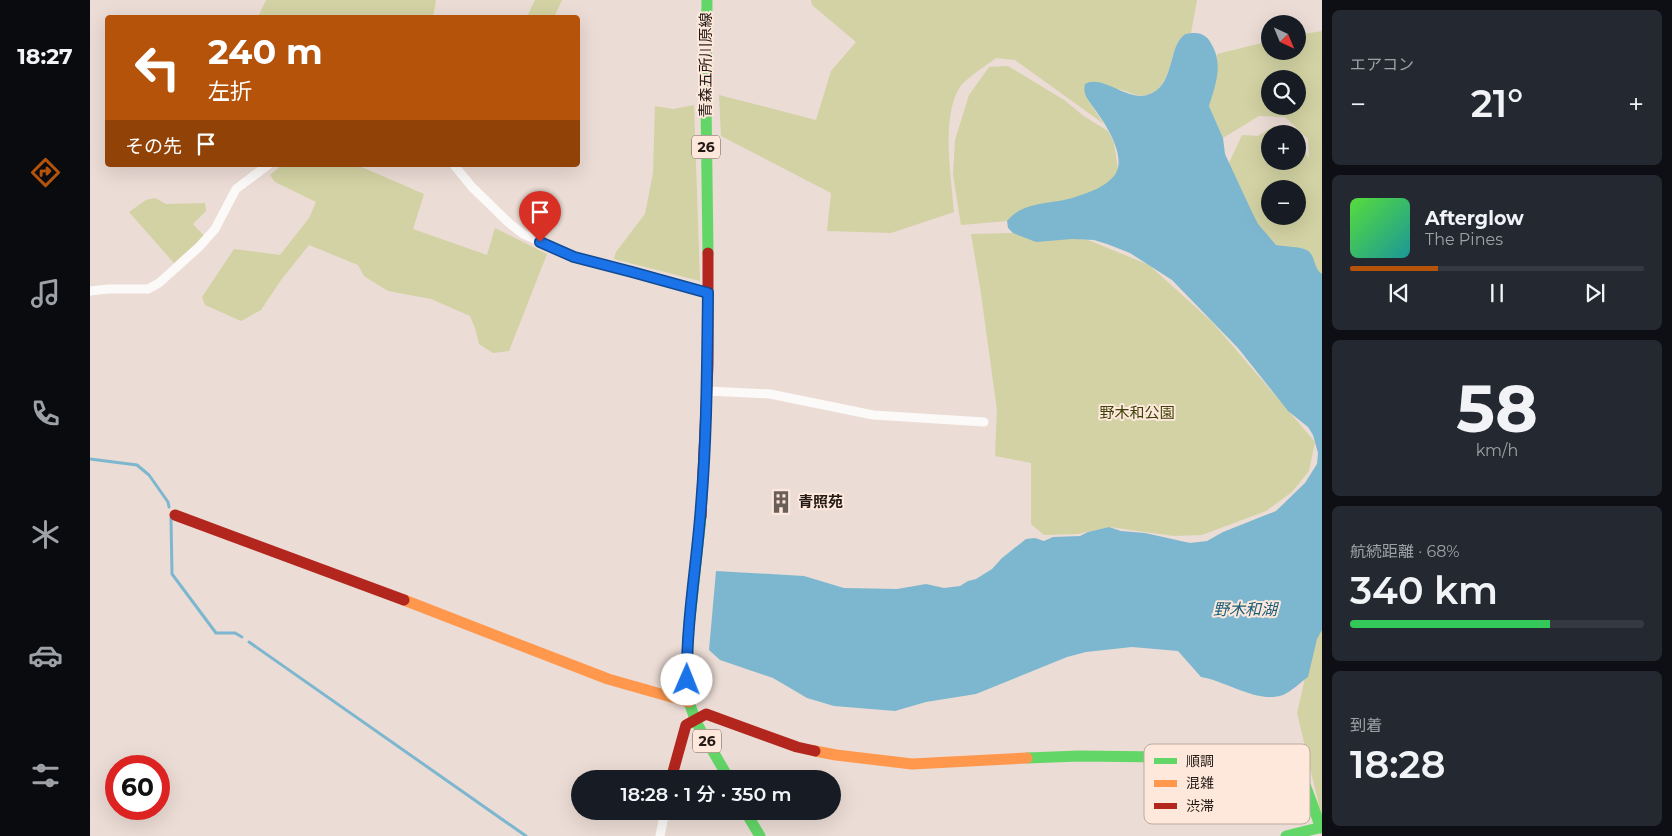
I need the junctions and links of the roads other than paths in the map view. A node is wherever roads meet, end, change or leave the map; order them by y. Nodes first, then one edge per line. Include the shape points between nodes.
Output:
1 (707, 0) edge
2 (265, 167) edge
3 (456, 167) edge
4 (90, 291) edge
5 (708, 293) junction
6 (707, 391) junction
7 (984, 422) dead end
8 (175, 515) dead end
9 (689, 702) junction
10 (695, 719) junction
11 (1144, 756) edge
12 (674, 770) edge
13 (724, 770) edge
14 (1310, 797) edge
15 (663, 820) edge
16 (750, 820) edge
17 (1322, 828) edge
18 (660, 836) edge
19 (760, 836) edge
20 (1286, 836) edge

1 - 5 street, 青森五所川原線 / 26
2 - 4 street via 236,189 215,229 159,283 148,289
3 - 5 street via 508,223 523,234 574,257
5 - 6 street, 青森五所川原線 / 26
6 - 7 street via 770,394 873,415
6 - 9 street, 青森五所川原線 / 26 via 688,646
8 - 9 street via 569,664 660,696
9 - 10 street, 青森五所川原線 / 26
10 - 11 street via 706,714 797,747 912,764
10 - 12 street via 686,725
10 - 13 street, 青森五所川原線 / 26
14 - 17 street
15 - 18 street
16 - 19 street
17 - 20 street

